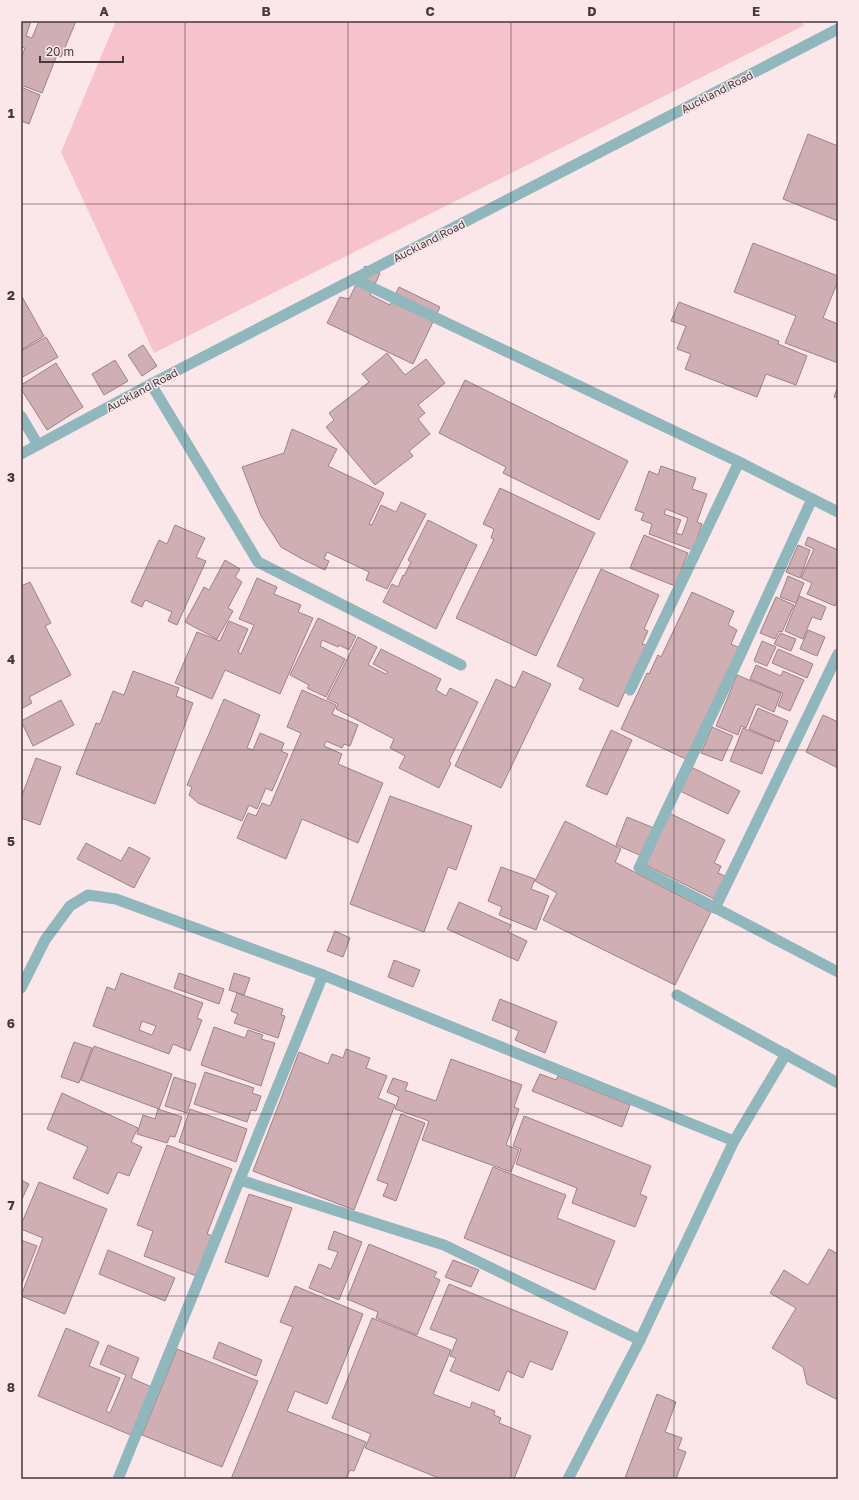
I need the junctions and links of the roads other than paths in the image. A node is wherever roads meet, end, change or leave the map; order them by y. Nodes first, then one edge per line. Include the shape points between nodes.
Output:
1 (838, 29) edge
2 (354, 279) junction
3 (151, 384) junction
4 (21, 416) edge
5 (38, 445) junction
6 (21, 454) edge
7 (739, 462) junction
8 (812, 499) junction
9 (838, 512) edge
10 (838, 654) edge
11 (461, 665) dead end
12 (630, 690) dead end
13 (715, 908) junction
14 (838, 972) edge
15 (323, 976) junction
16 (21, 988) edge
17 (678, 995) dead end
18 (786, 1054) junction
19 (838, 1083) edge
20 (734, 1141) junction
21 (240, 1180) junction
22 (640, 1340) junction
23 (118, 1479) edge
24 (568, 1479) edge

1 - 2 street, Auckland Road
2 - 3 street, Auckland Road
2 - 7 street
3 - 5 street, Auckland Road
3 - 11 street via 258,562
4 - 5 street
5 - 6 street, Auckland Road
7 - 8 street
7 - 12 street
8 - 9 street
8 - 13 street via 639,868
10 - 13 street
13 - 14 street
15 - 16 street via 116,899 88,895 70,906 45,940
15 - 20 street
15 - 21 street
17 - 18 street
18 - 19 street
18 - 20 street
20 - 22 street
21 - 22 street via 444,1245
21 - 23 street
22 - 24 street

